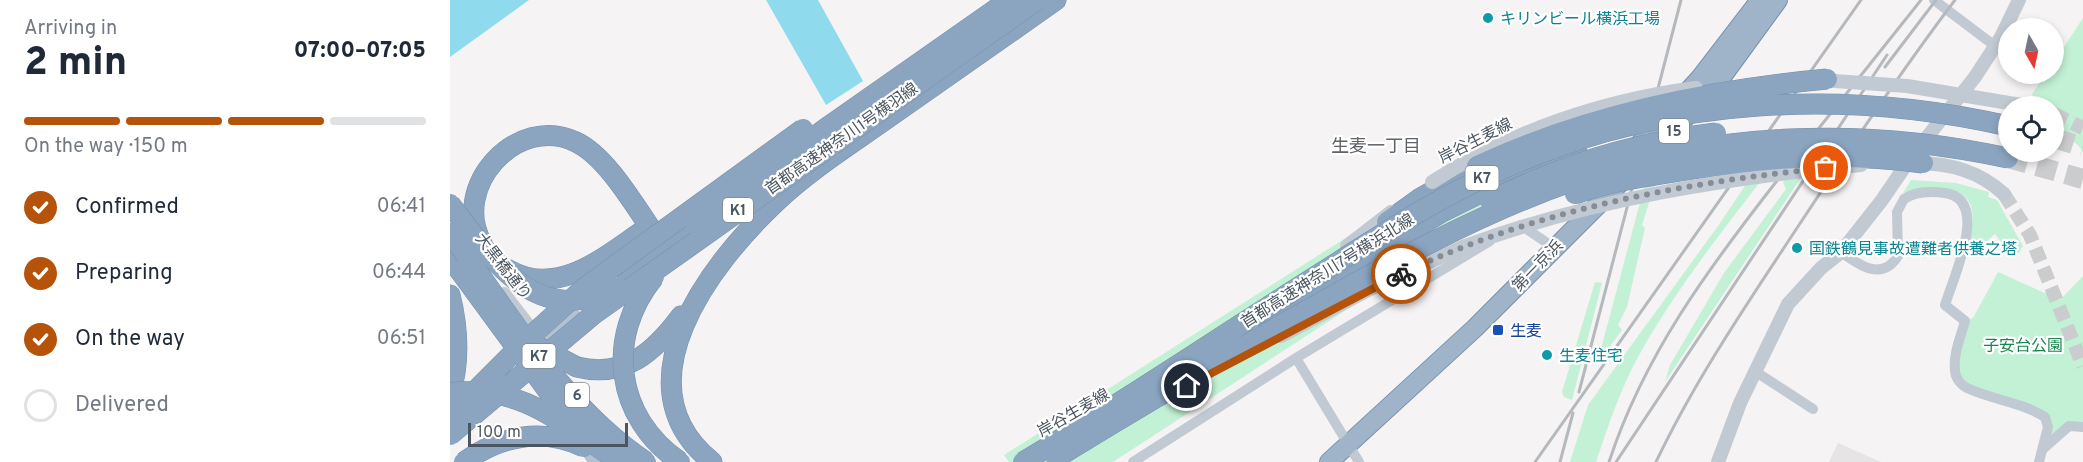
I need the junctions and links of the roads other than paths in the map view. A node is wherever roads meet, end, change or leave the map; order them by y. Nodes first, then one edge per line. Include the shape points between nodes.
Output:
1 (987, 0) edge
2 (1009, 0) edge
3 (1037, 0) edge
4 (1056, 0) edge
5 (1760, 0) edge
6 (1778, 0) edge
7 (1934, 0) edge
8 (2019, 0) edge
9 (1995, 46) junction
10 (964, 51) junction
11 (1827, 79) junction
12 (1998, 101) edge
13 (1808, 103) junction
14 (1998, 124) edge
15 (788, 139) junction
16 (1998, 156) edge
17 (1923, 162) joint
18 (772, 169) junction
19 (2004, 194) tunnel mouth
20 (450, 204) edge
21 (450, 224) edge
22 (450, 233) edge
23 (658, 239) joint
24 (1549, 243) junction
25 (1841, 252) junction
26 (453, 261) edge
27 (721, 263) junction
28 (1295, 289) junction
29 (450, 295) edge
30 (586, 309) joint
31 (531, 328) junction
32 (1280, 331) junction
33 (515, 341) junction
34 (543, 344) junction
35 (1209, 352) junction
36 (526, 357) junction
37 (1296, 358) junction
38 (1756, 372) junction
39 (474, 381) junction
40 (1152, 381) junction
41 (450, 395) edge
42 (1813, 409) dead end
43 (450, 416) edge
44 (2083, 427) edge
45 (450, 435) edge
46 (1346, 440) junction
47 (2043, 449) junction
48 (464, 462) edge
49 (597, 462) edge
50 (609, 462) edge
51 (621, 462) edge
52 (627, 462) edge
53 (646, 462) edge
54 (680, 462) edge
55 (712, 462) edge
56 (1009, 462) edge
57 (1017, 462) edge
58 (1023, 462) edge
59 (1044, 462) edge
60 (1050, 462) edge
61 (1133, 462) edge
62 (1314, 462) edge
63 (1329, 462) edge
64 (1359, 462) edge
65 (1718, 462) edge
66 (2039, 462) edge

1 - 15 highway, 首都高速神奈川1号横羽線 / K1, bridge
2 - 18 highway, bridge
3 - 10 highway, 首都高速神奈川1号横羽線 / K1, bridge
4 - 27 highway via 812,171 754,223
5 - 24 highway, 第一京浜 / 15 via 1700,78
6 - 24 highway, 第一京浜 / 15 via 1724,74 1676,130
7 - 9 street
8 - 9 street
9 - 25 street
10 - 30 highway, bridge via 869,106
10 - 45 highway, 首都高速神奈川1号横羽線 / K1, bridge via 594,314
11 - 12 street, 岸谷生麦線, bridge via 1908,86
11 - 28 highway, bridge via 1636,110 1534,141 1477,166 1419,199
11 - 35 street, 岸谷生麦線, bridge via 1736,83 1650,96 1572,116 1506,141 1432,182
13 - 14 highway, 首都高速神奈川7号横浜北線 / K7, bridge via 1905,108
13 - 28 highway, 首都高速神奈川7号横浜北線 / K7, bridge via 1668,118 1612,130 1548,151 1455,191
13 - 35 highway, bridge via 1663,126 1577,152 1510,178 1442,212
15 - 23 highway, bridge via 727,174 591,266 566,277 524,277 492,257 477,235 473,217 477,189 505,150 524,141 566,138 599,159
15 - 43 highway, 首都高速神奈川1号横羽線 / K1, bridge via 584,288
16 - 32 highway, 首都高速神奈川7号横浜北線 / K7, bridge via 1901,140 1798,138 1668,154 1549,189 1458,230 1385,266
17 - 19 street, bridge via 1970,171
17 - 32 highway, bridge via 1859,155 1793,156 1599,186 1412,260
18 - 20 highway, bridge via 710,213 633,278 610,292 585,300 546,297 519,284 496,263
18 - 54 highway, bridge via 667,263 646,287 628,323 623,360 633,407 654,440
21 - 31 street, 大黒橋通り
22 - 53 highway, K7, bridge via 572,397 606,431
23 - 31 main road
24 - 37 street via 1519,223
24 - 46 highway, 第一京浜 / 15 via 1475,328
25 - 38 street via 1788,304
25 - 47 street via 1864,268 1887,268 1898,256 1897,212 1904,199 1925,192 1947,193 1964,203 1968,228 1945,304 1965,321 1954,372 1966,388 2018,403 2045,417 2048,427
26 - 27 highway, bridge via 501,316 543,350 570,365 600,370 629,365 651,352
26 - 33 street
26 - 52 highway, K7, bridge via 548,391 582,426
27 - 55 highway via 684,326 670,377 673,404 682,429
28 - 40 highway, 首都高速神奈川7号横浜北線 / K7, bridge
29 - 41 highway via 456,356
30 - 34 main road
31 - 33 main road
31 - 34 main road, 6
32 - 59 street, 岸谷生麦線, bridge
32 - 60 highway, 首都高速神奈川7号横浜北線 / K7, bridge
33 - 36 street
33 - 39 main road
34 - 36 main road
34 - 51 main road, 6
35 - 57 street, 岸谷生麦線, bridge
36 - 39 main road
36 - 49 main road, 6
37 - 46 street
37 - 61 street
38 - 42 street
38 - 65 street
39 - 41 main road
40 - 56 highway, bridge
40 - 58 highway, 首都高速神奈川7号横浜北線 / K7, bridge
41 - 51 highway, bridge via 487,391 520,399
44 - 47 street via 2069,426
46 - 62 highway, 第一京浜 / 15
46 - 63 highway, 第一京浜 / 15
46 - 64 street
47 - 66 street
48 - 50 highway, bridge via 502,441 544,435 574,442

